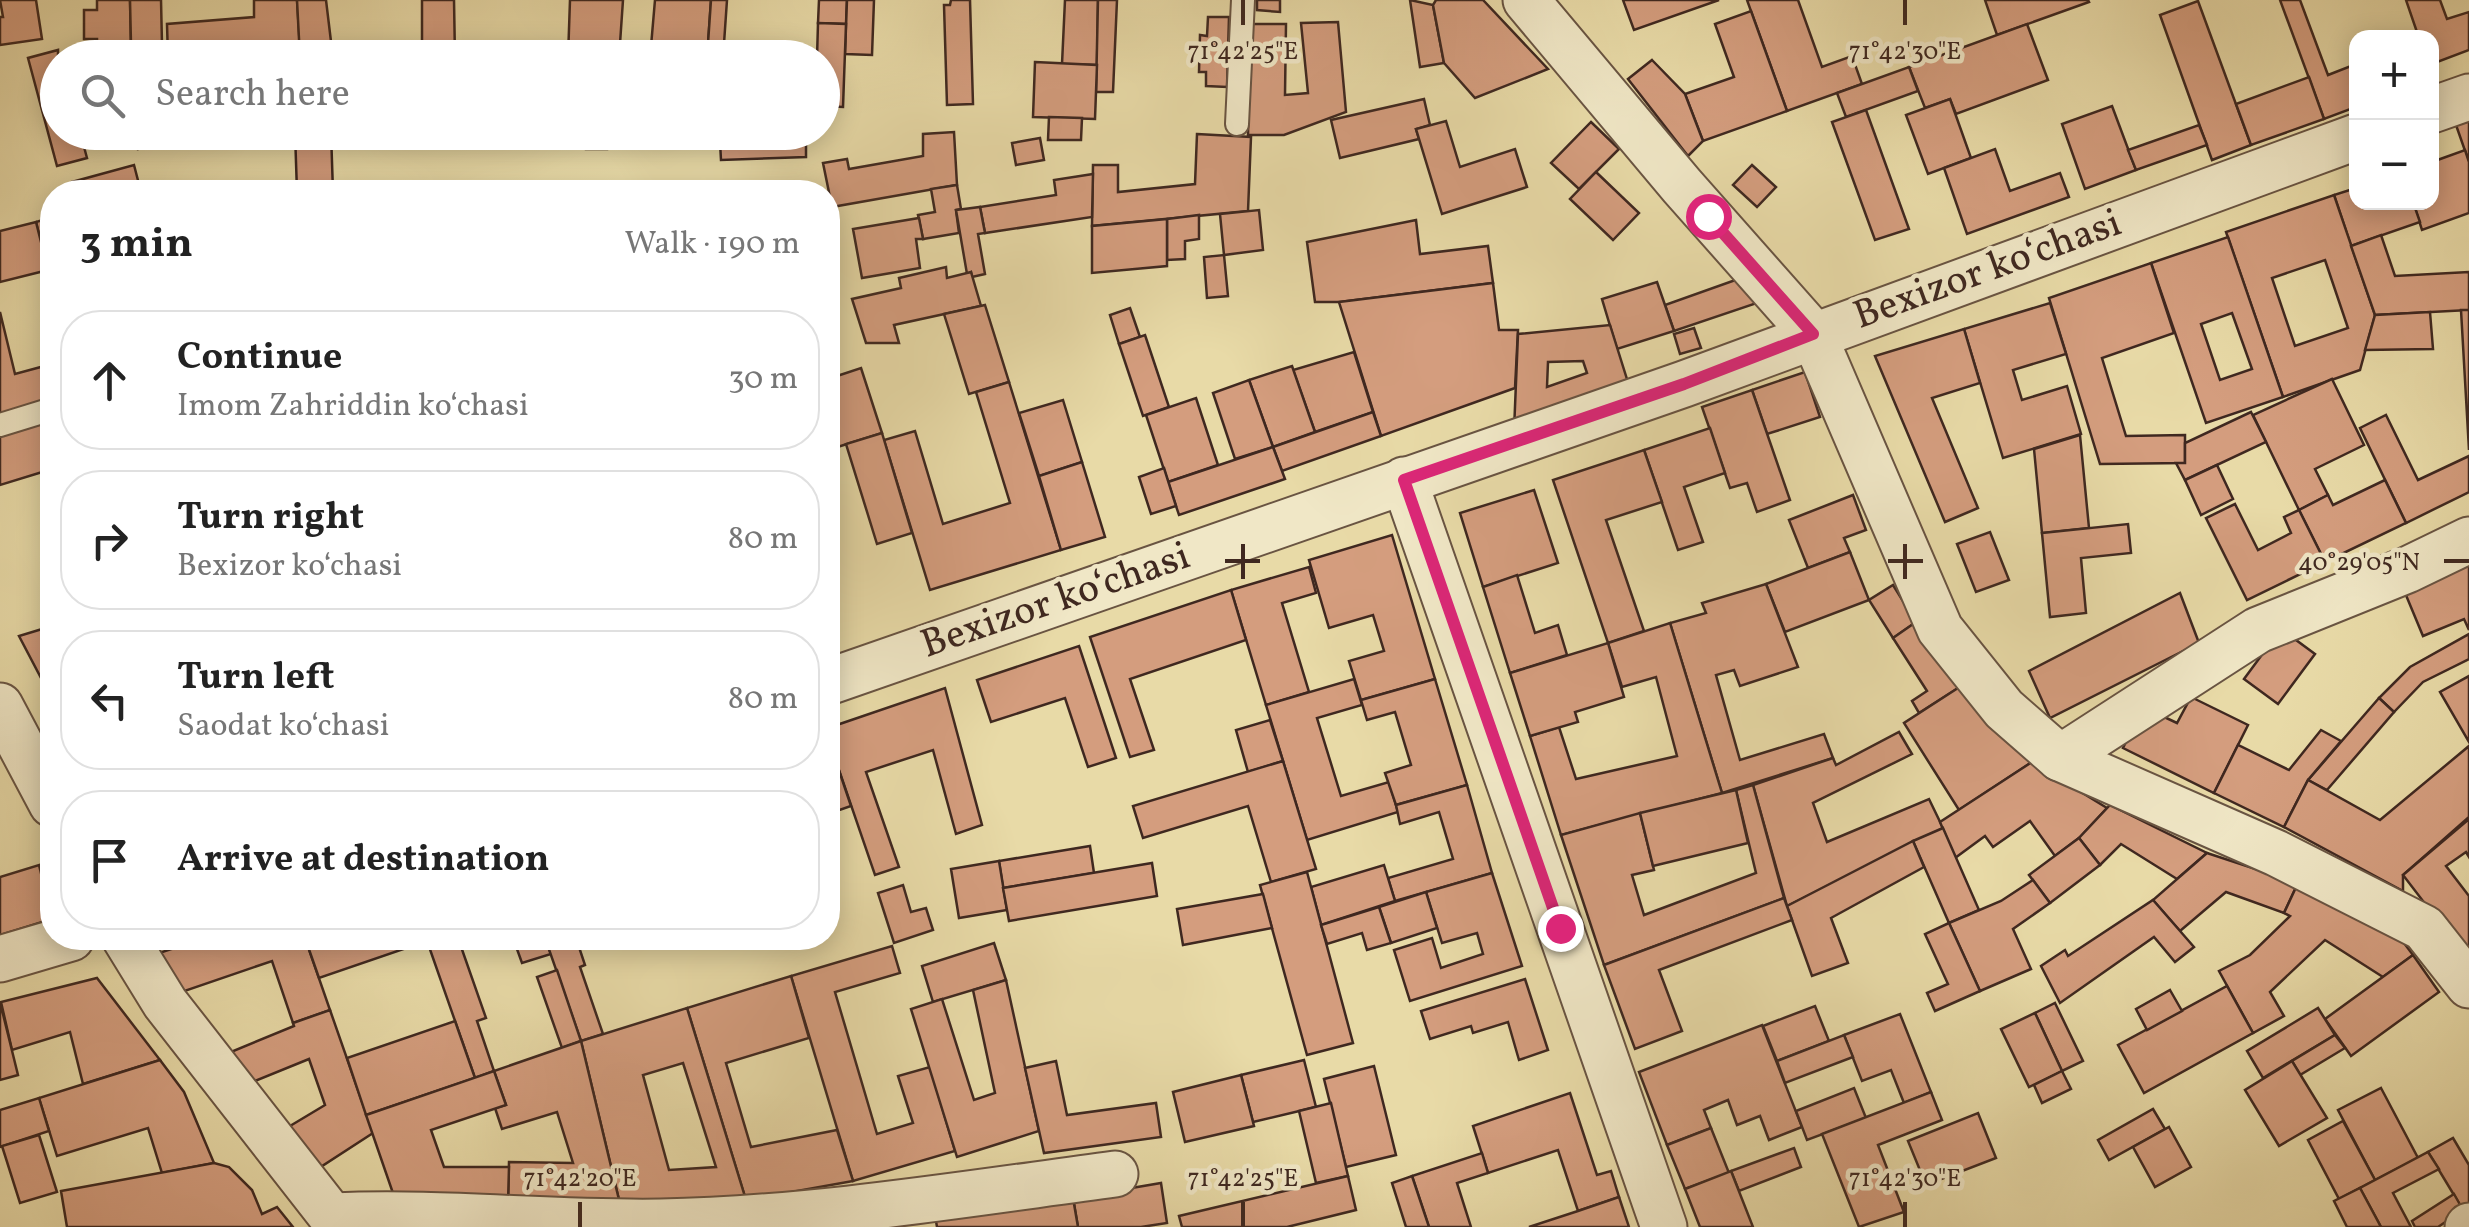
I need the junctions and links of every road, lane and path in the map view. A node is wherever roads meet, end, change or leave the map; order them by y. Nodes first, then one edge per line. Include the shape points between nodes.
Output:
1 (1243, 0) edge
2 (1526, 0) edge
3 (2469, 96) edge
4 (2439, 107) edge
5 (1237, 124) dead end
6 (2349, 140) edge
7 (1813, 334) junction
8 (40, 412) edge
9 (0, 424) edge
10 (1404, 480) junction
11 (2469, 540) edge
12 (840, 678) edge
13 (0, 706) edge
14 (2060, 758) junction
15 (40, 781) edge
16 (40, 947) edge
17 (133, 950) edge
18 (0, 959) edge
19 (2469, 985) edge
20 (1116, 1174) dead end
21 (337, 1222) edge
22 (1664, 1227) edge

1 - 5 lane
2 - 7 street
3 - 4 street
6 - 7 street, Bexizor koʻchasi
7 - 10 street, Bexizor koʻchasi
7 - 14 street via 1940,629 2004,709
8 - 9 lane
10 - 12 street, Bexizor koʻchasi
10 - 22 street
11 - 14 street via 2258,630
13 - 15 street
14 - 19 street via 2276,853 2424,928
16 - 18 street
17 - 21 street via 164,1003
20 - 21 street via 734,1218 388,1214

